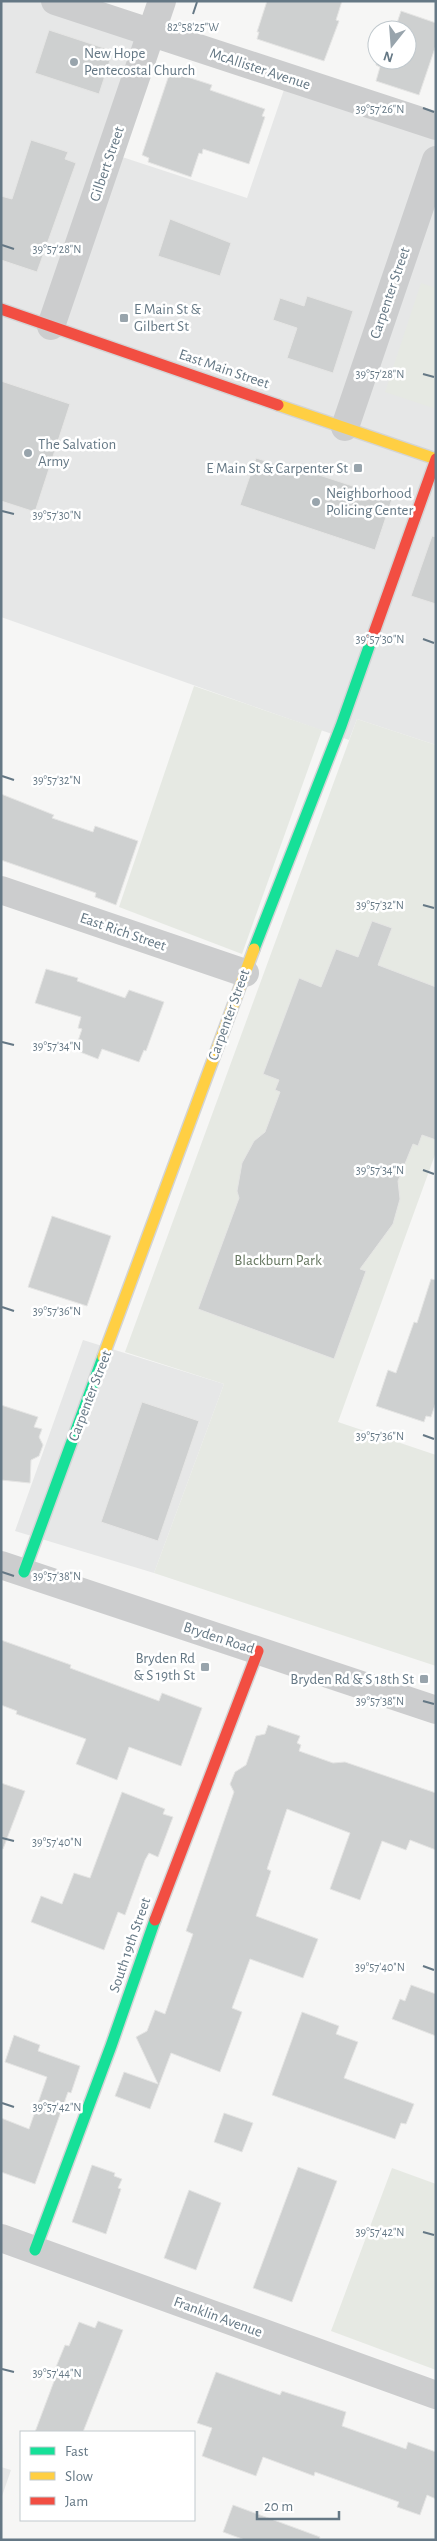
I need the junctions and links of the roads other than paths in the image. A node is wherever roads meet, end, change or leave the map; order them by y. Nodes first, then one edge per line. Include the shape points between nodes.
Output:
1 (56, 1) edge
2 (162, 1) edge
3 (152, 34) junction
4 (436, 126) edge
5 (436, 160) edge
6 (1, 309) edge
7 (51, 326) junction
8 (345, 427) junction
9 (436, 459) edge
10 (1, 890) edge
11 (244, 973) junction
12 (13, 1569) edge
13 (258, 1651) junction
14 (436, 1710) edge
15 (1, 2238) edge
16 (35, 2250) junction
17 (436, 2395) edge

1 - 3 street, McAllister Avenue
2 - 3 street, Gilbert Street
3 - 4 street, McAllister Avenue
3 - 7 street, Gilbert Street
5 - 8 street, Carpenter Street
6 - 7 street, East Main Street
7 - 8 street, East Main Street
8 - 9 street, East Main Street
9 - 11 street, Carpenter Street via 341,726
10 - 11 street, East Rich Street
11 - 12 street, Carpenter Street
12 - 13 street, Bryden Road
13 - 14 street, Bryden Road
13 - 16 street, South 19th Street via 169,1879
15 - 16 street, Franklin Avenue
16 - 17 street, Franklin Avenue

